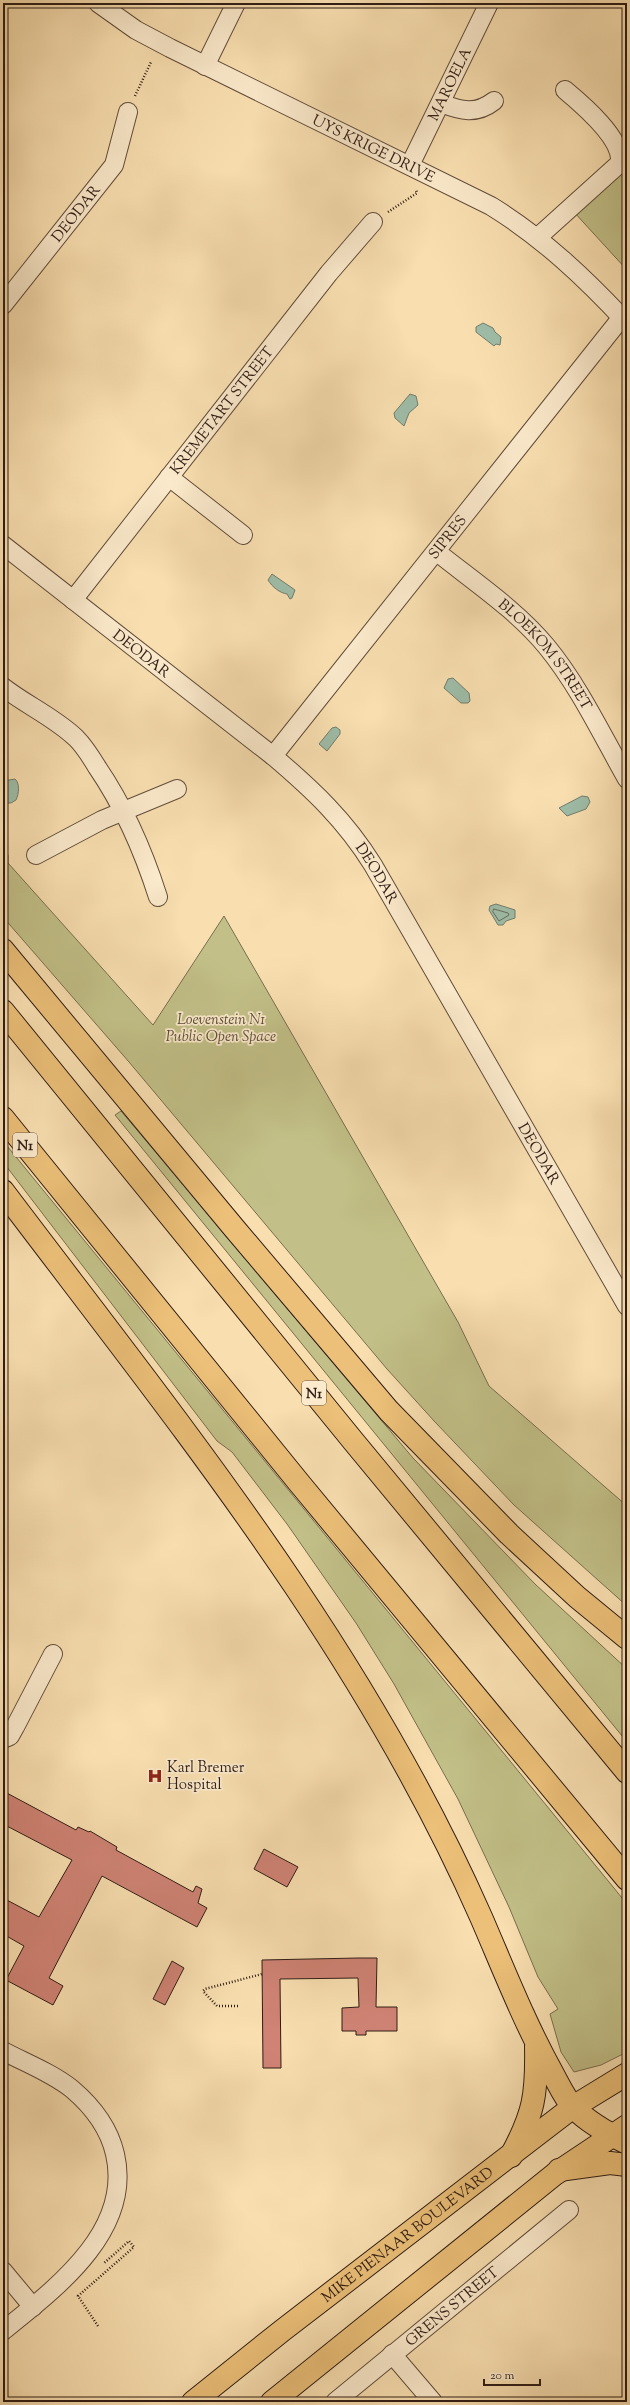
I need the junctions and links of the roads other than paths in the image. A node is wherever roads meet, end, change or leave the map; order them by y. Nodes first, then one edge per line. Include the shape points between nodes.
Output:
1 (98, 3) edge
2 (236, 3) edge
3 (489, 3) edge
4 (205, 66) junction
5 (566, 90) dead end
6 (494, 101) dead end
7 (440, 103) junction
8 (128, 112) road end
9 (410, 165) junction
10 (373, 222) road end
11 (538, 238) junction
12 (3, 305) edge
13 (624, 320) edge
14 (169, 477) junction
15 (243, 535) dead end
16 (3, 544) edge
17 (437, 552) junction
18 (72, 600) junction
19 (3, 687) edge
20 (273, 756) junction
21 (627, 779) edge
22 (177, 789) dead end
23 (124, 810) junction
24 (36, 855) dead end
25 (158, 897) dead end
26 (3, 950) edge
27 (3, 1011) edge
28 (3, 1118) edge
29 (3, 1191) edge
30 (627, 1306) edge
31 (627, 1638) edge
32 (52, 1654) dead end
33 (3, 1739) edge
34 (627, 1772) edge
35 (627, 1879) edge
36 (536, 2043) junction
37 (3, 2051) edge
38 (627, 2074) edge
39 (573, 2108) junction
40 (622, 2135) edge
41 (511, 2156) junction
42 (627, 2164) edge
43 (559, 2170) junction
44 (569, 2210) dead end
45 (3, 2271) edge
46 (33, 2307) junction
47 (3, 2331) edge
48 (392, 2354) junction
49 (193, 2402) edge
50 (272, 2402) edge
51 (334, 2402) edge
52 (432, 2402) edge

1 - 4 street, UYS KRIGE DRIVE via 136,30
2 - 4 street
3 - 7 street, MAROELA
4 - 9 street, UYS KRIGE DRIVE
5 - 11 street via 600,123 618,149 620,163
6 - 7 street via 484,108 468,112
7 - 9 street, MAROELA
8 - 12 street, DEODAR via 114,165
9 - 11 street, UYS KRIGE DRIVE via 492,206
10 - 14 street, KREMETART STREET via 329,273
11 - 13 street, UYS KRIGE DRIVE via 581,276
13 - 17 street, SIPRES
14 - 15 street
14 - 18 street, KREMETART STREET
16 - 18 street, DEODAR
17 - 20 street, SIPRES
17 - 21 street, BLOEKOM STREET via 525,624 547,646
18 - 20 street, DEODAR
19 - 23 street via 77,738
20 - 30 street, DEODAR via 329,805 363,849
22 - 23 street
23 - 24 street
23 - 25 street
26 - 31 main road via 239,1235 389,1410 509,1534 577,1597
27 - 34 main road, N1
28 - 35 main road, N1 via 300,1484
29 - 36 main road via 237,1501 321,1623 409,1772 456,1860
32 - 33 street via 10,1736
36 - 39 main road
36 - 41 main road via 533,2108
37 - 46 street via 58,2079 86,2102 106,2130 117,2163 115,2198 96,2242 76,2267
38 - 39 main road, MIKE PIENAAR BOULEVARD
39 - 40 main road
39 - 41 main road, MIKE PIENAAR BOULEVARD
40 - 43 main road
41 - 49 main road, MIKE PIENAAR BOULEVARD
42 - 43 main road via 610,2163
43 - 50 main road
44 - 48 street, GRENS STREET
45 - 46 street
46 - 47 street
48 - 51 street, GRENS STREET
48 - 52 street

